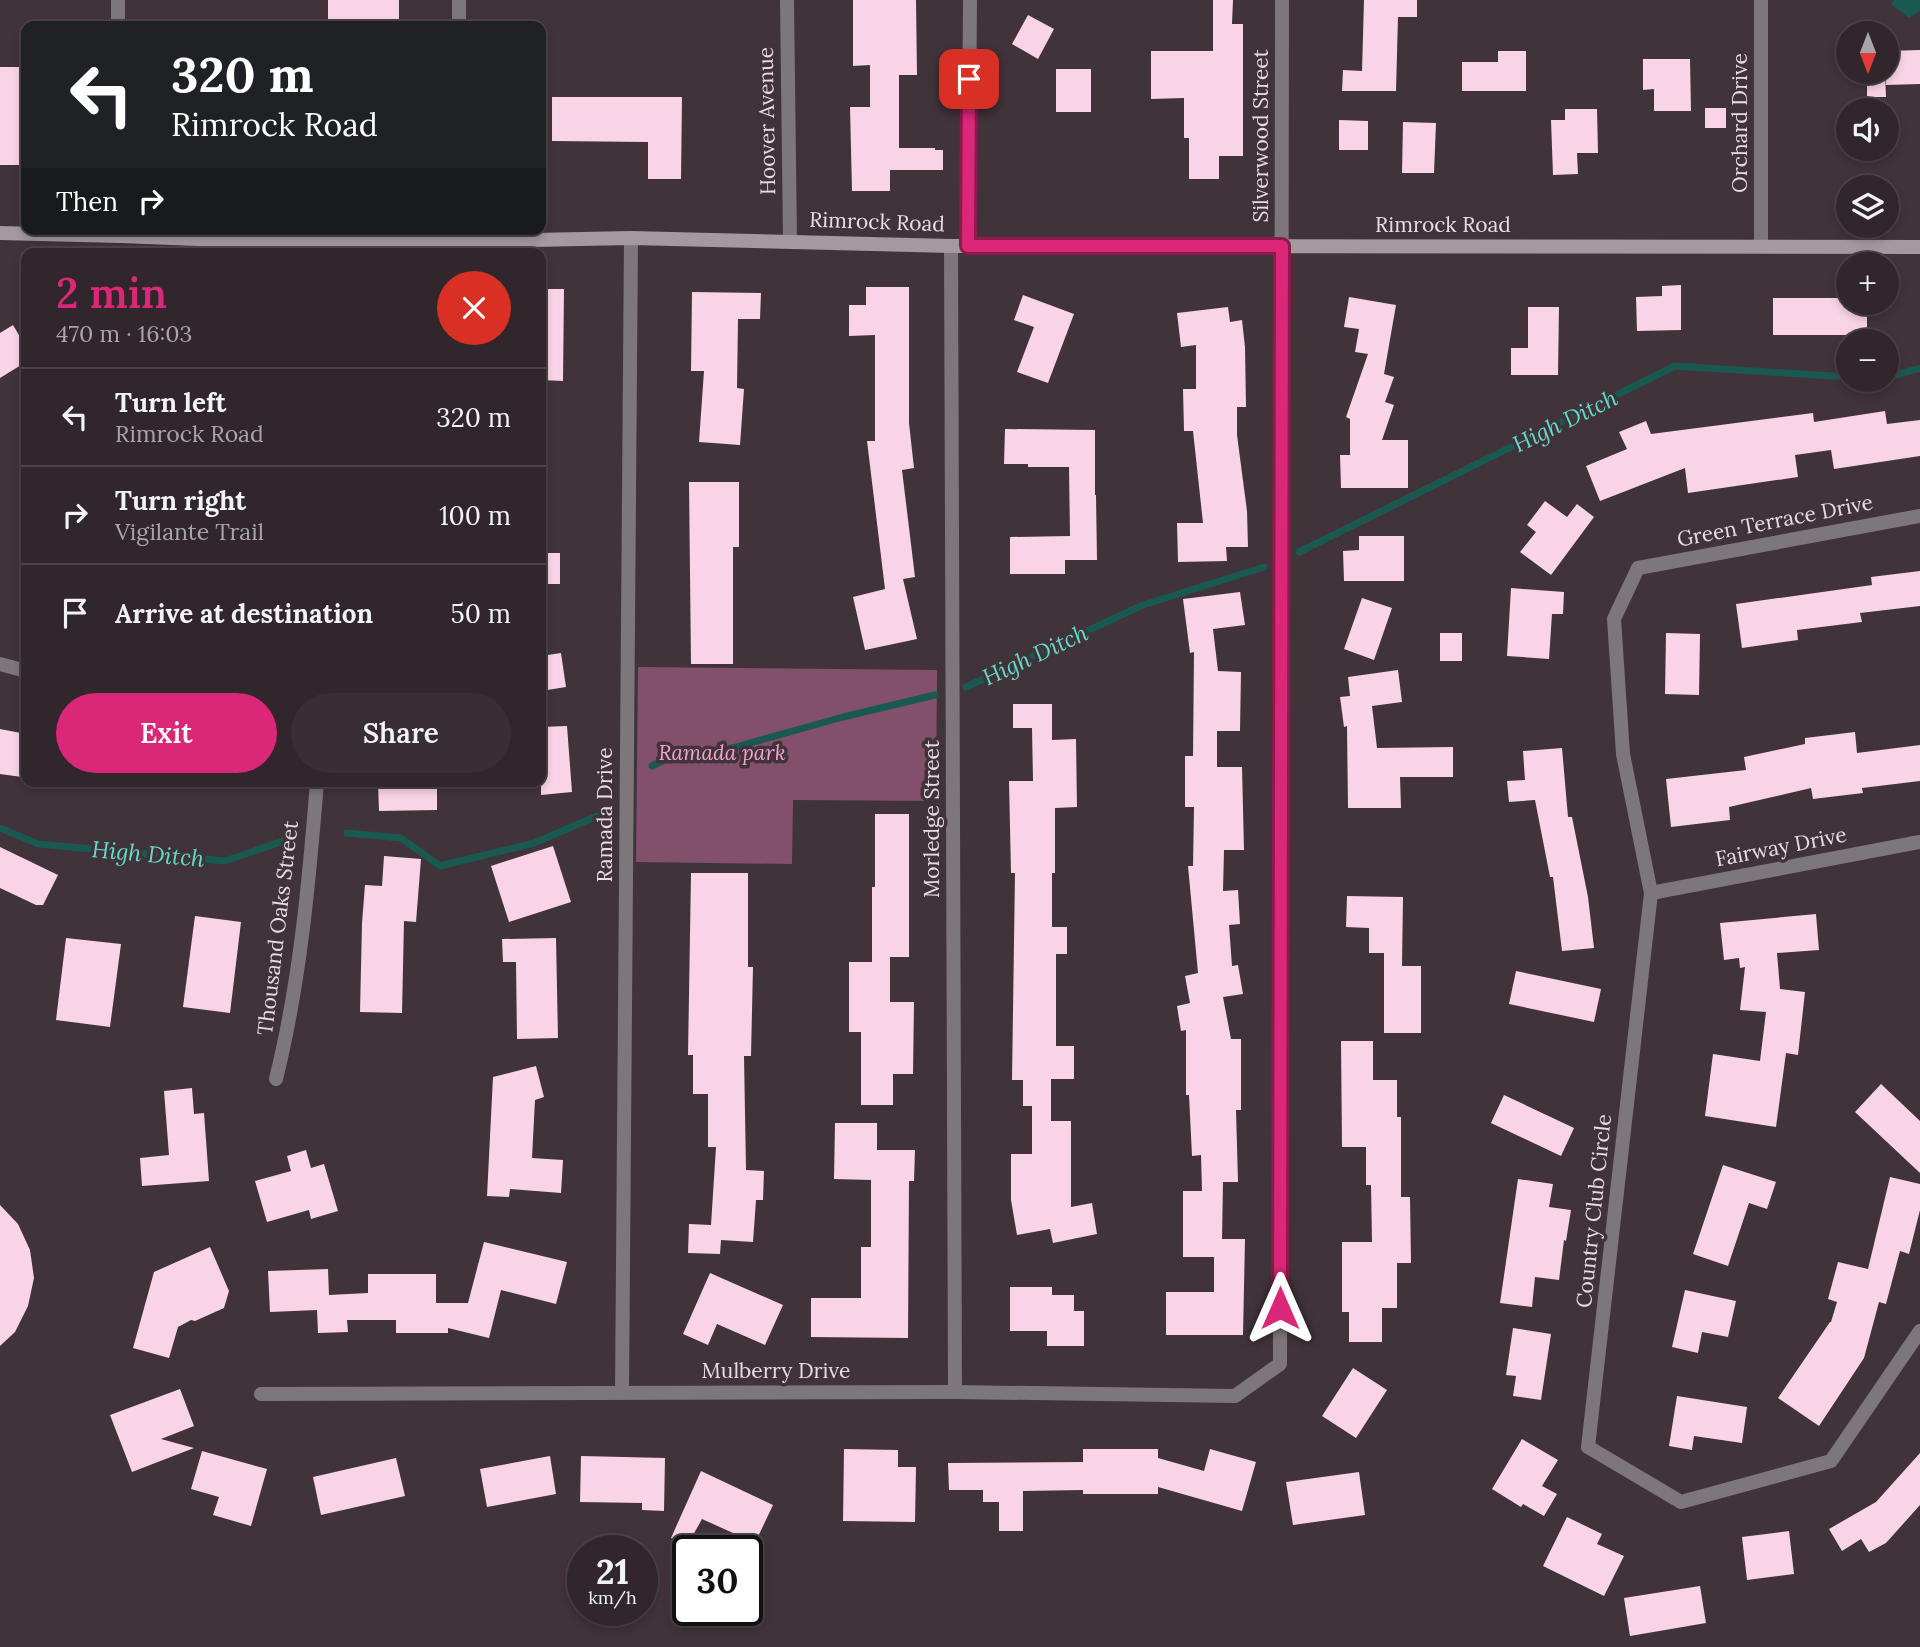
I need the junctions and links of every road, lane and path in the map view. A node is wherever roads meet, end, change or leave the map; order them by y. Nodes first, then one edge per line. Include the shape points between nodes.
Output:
1 (118, 0) edge
2 (459, 0) edge
3 (787, 0) edge
4 (970, 0) edge
5 (1282, 0) edge
6 (1760, 0) edge
7 (118, 21) edge
8 (459, 21) edge
9 (0, 233) edge
10 (21, 233) edge
11 (158, 235) edge
12 (462, 235) edge
13 (631, 238) junction
14 (790, 241) junction
15 (951, 246) junction
16 (968, 246) junction
17 (1282, 246) junction
18 (1760, 246) junction
19 (1920, 247) edge
20 (316, 248) edge
21 (338, 248) edge
22 (1920, 516) edge
23 (1638, 568) joint
24 (0, 664) edge
25 (21, 667) edge
26 (317, 787) edge
27 (1920, 842) edge
28 (1651, 894) junction
29 (276, 1079) dead end
30 (1920, 1331) edge
31 (1280, 1364) joint
32 (955, 1392) junction
33 (622, 1393) junction
34 (261, 1394) dead end

1 - 7 street
2 - 8 street
3 - 14 street, Hoover Avenue
4 - 16 street
5 - 17 street, Silverwood Street
6 - 18 street, Orchard Drive
9 - 10 main road, Rimrock Road
11 - 20 main road, Rimrock Road
12 - 13 main road, Rimrock Road
12 - 21 main road, Rimrock Road
13 - 14 main road, Rimrock Road
13 - 33 street, Ramada Drive
14 - 15 main road, Rimrock Road
15 - 16 main road, Rimrock Road
15 - 32 street, Morledge Street
16 - 17 main road, Rimrock Road
17 - 18 main road, Rimrock Road
17 - 31 street, Silverwood Street
18 - 19 main road, Rimrock Road
22 - 23 street, Green Terrace Drive
23 - 28 street, Country Club Circle via 1614,620 1623,754
24 - 25 street
26 - 29 street, Thousand Oaks Street via 310,878 289,1027
27 - 28 street, Fairway Drive
28 - 30 street, Country Club Circle via 1588,1447 1681,1502 1831,1461
31 - 32 street, Mulberry Drive via 1235,1396
32 - 33 street, Mulberry Drive
33 - 34 street, Mulberry Drive

